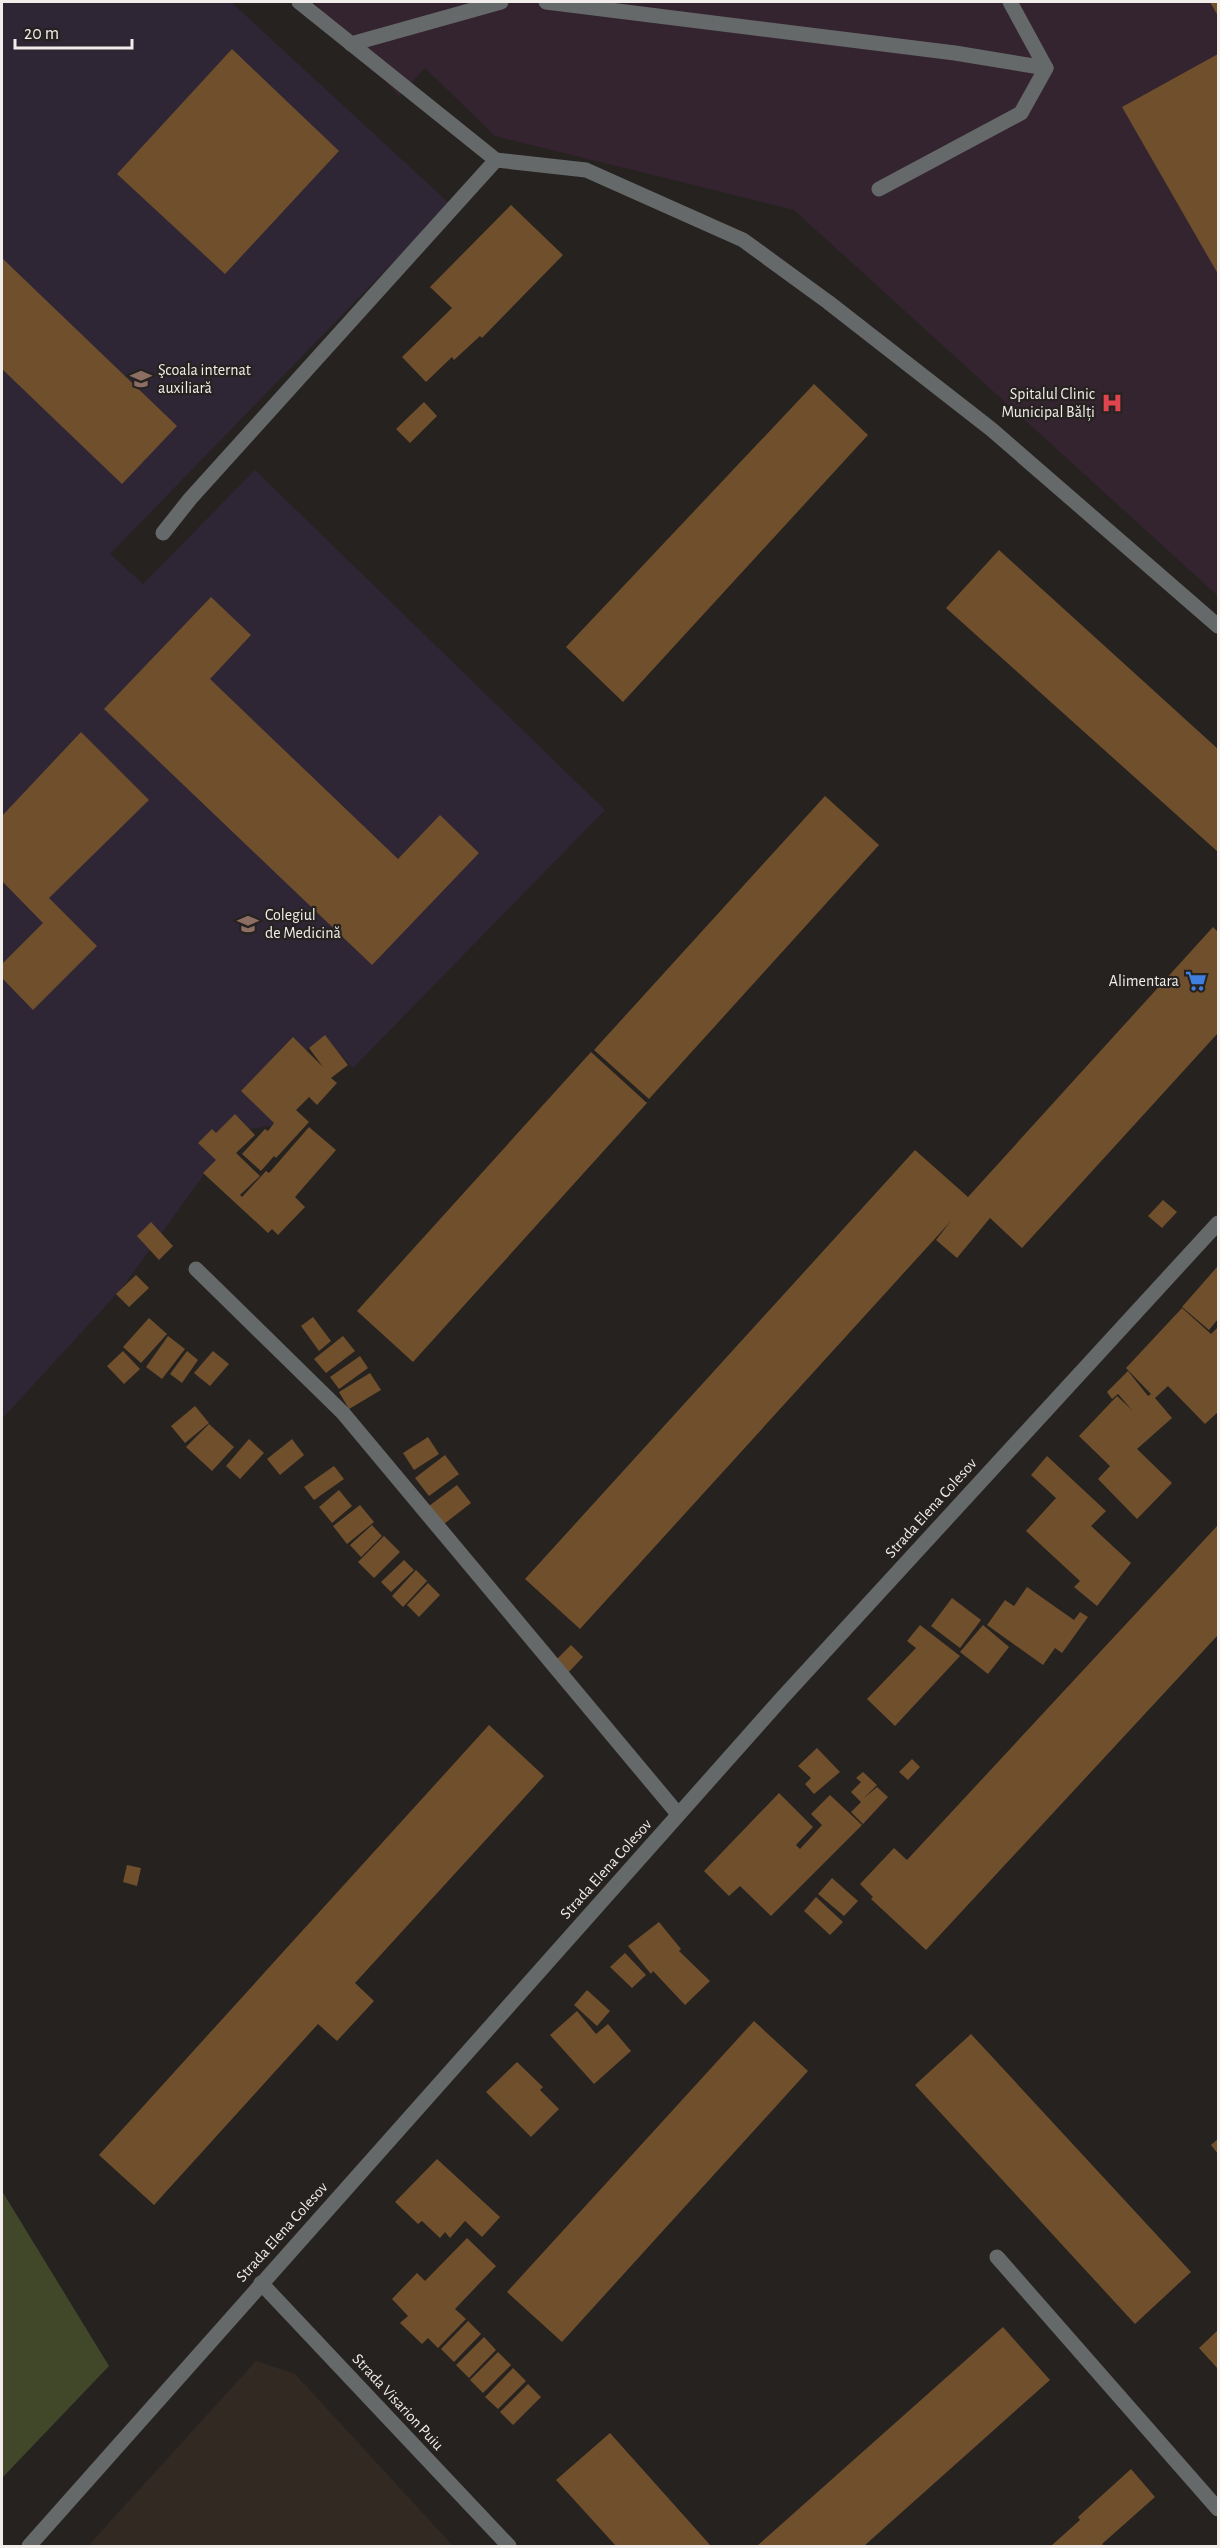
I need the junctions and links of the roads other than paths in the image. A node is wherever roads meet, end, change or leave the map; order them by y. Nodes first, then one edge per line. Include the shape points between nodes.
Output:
1 (299, 2) edge
2 (501, 2) edge
3 (546, 2) edge
4 (1010, 2) edge
5 (351, 44) junction
6 (1047, 68) junction
7 (496, 160) junction
8 (879, 189) dead end
9 (163, 533) dead end
10 (1218, 626) edge
11 (1218, 1223) edge
12 (196, 1269) dead end
13 (678, 1814) junction
14 (997, 2257) dead end
15 (261, 2283) junction
16 (1218, 2509) edge
17 (29, 2547) edge
18 (509, 2547) edge

1 - 5 street
2 - 5 street
3 - 6 street
4 - 6 street
5 - 7 street
6 - 8 street via 1021,113
7 - 9 street
7 - 10 street via 586,170 743,240 991,429
11 - 13 street, Strada Elena Colesov
12 - 13 street via 343,1413
13 - 15 street, Strada Elena Colesov
14 - 16 street
15 - 17 street, Strada Elena Colesov
15 - 18 street, Strada Visarion Puiu

